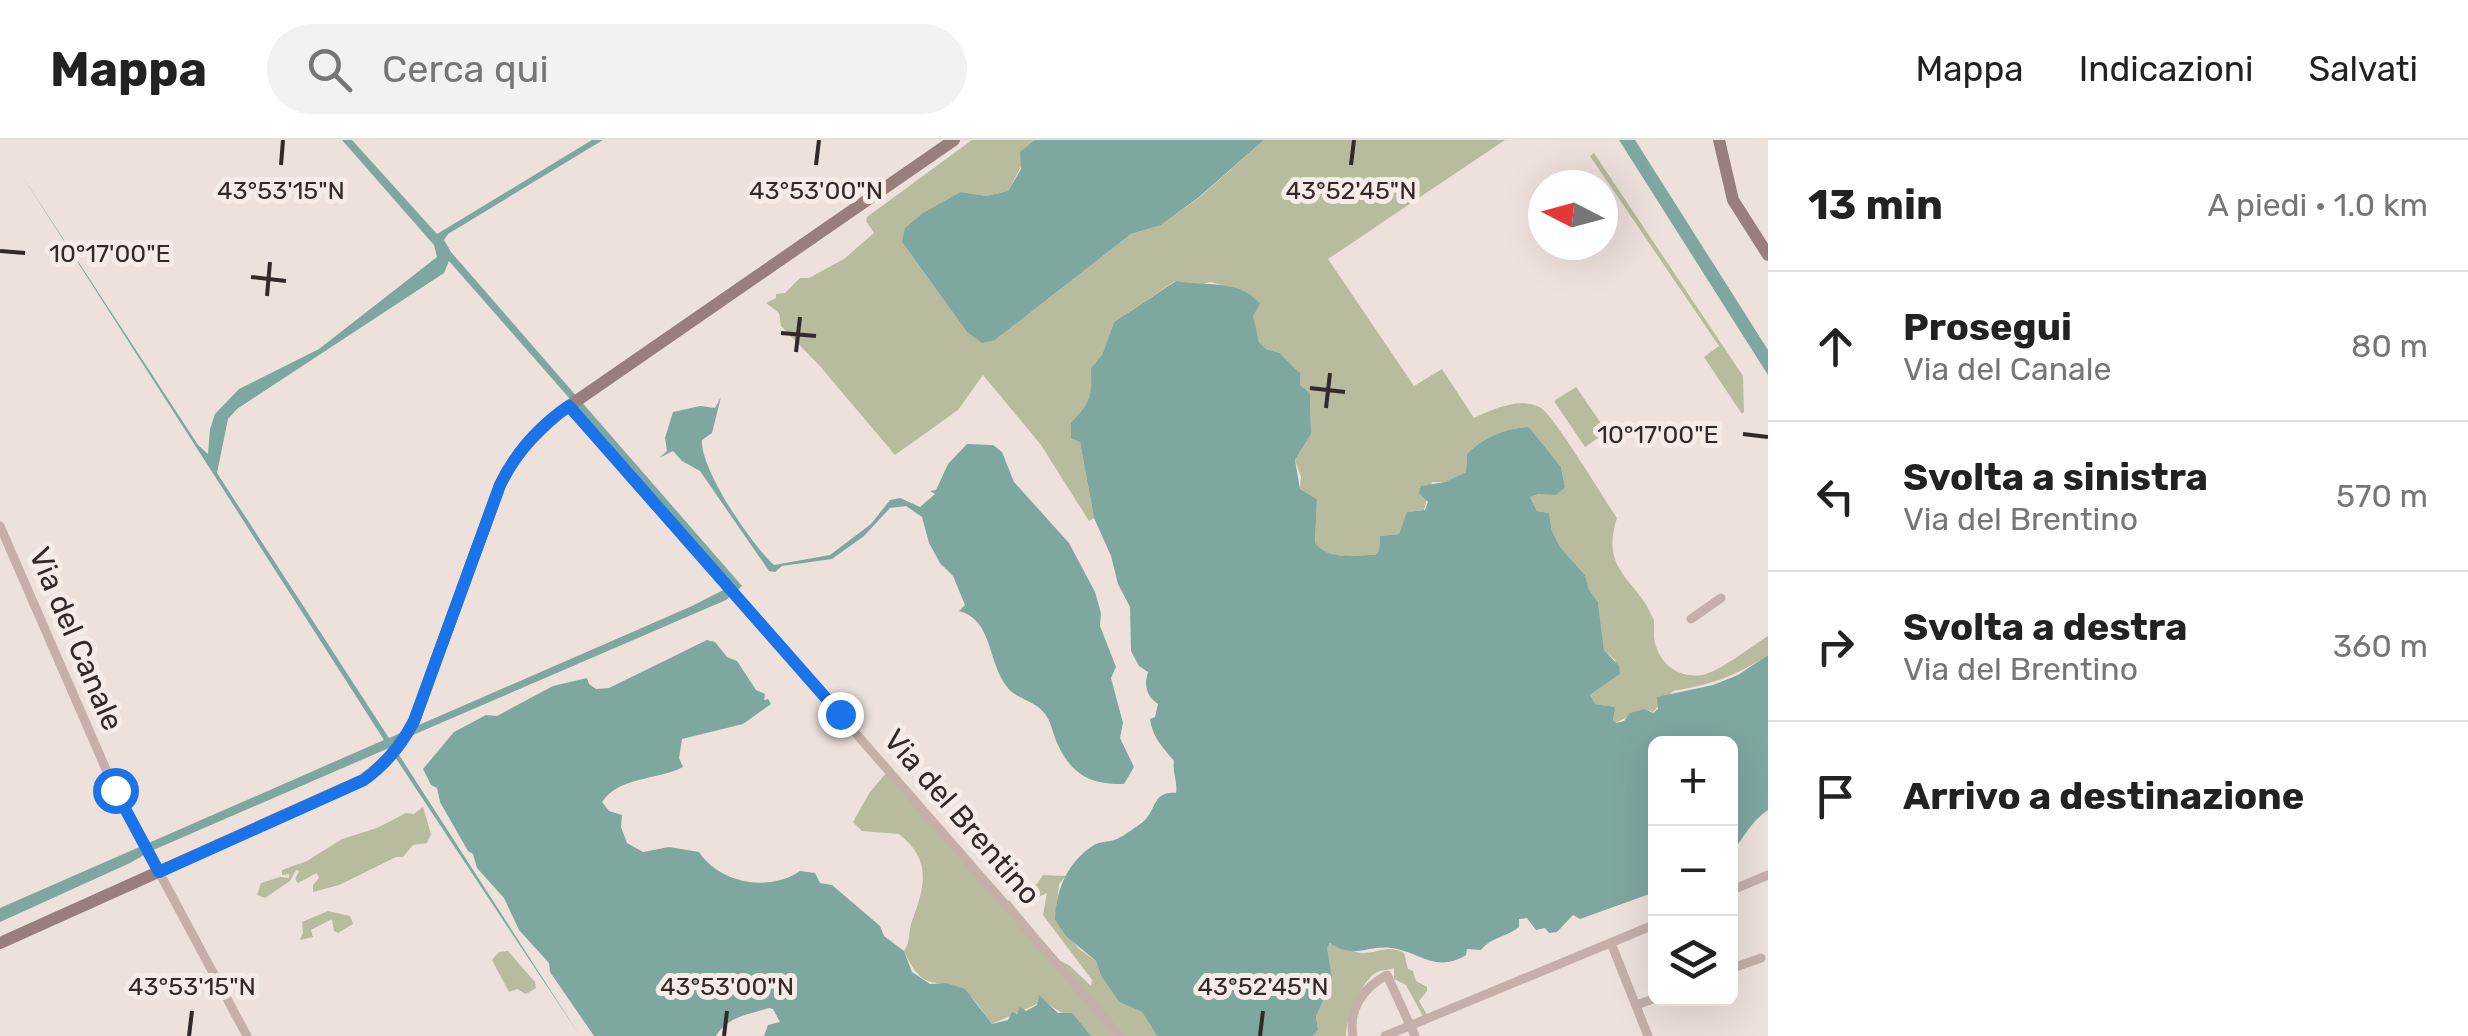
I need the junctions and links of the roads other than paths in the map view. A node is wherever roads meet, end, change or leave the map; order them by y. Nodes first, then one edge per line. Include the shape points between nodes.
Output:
1 (954, 140) edge
2 (1718, 140) edge
3 (1768, 255) edge
4 (574, 403) junction
5 (0, 526) edge
6 (1721, 598) dead end
7 (1691, 619) dead end
8 (159, 872) junction
9 (1768, 875) edge
10 (1738, 888) edge
11 (1648, 927) edge
12 (0, 943) edge
13 (1611, 943) junction
14 (1761, 958) dead end
15 (1738, 967) edge
16 (1648, 1001) edge
17 (1636, 1005) junction
18 (1413, 1031) edge
19 (246, 1036) edge
20 (1120, 1036) edge
21 (1353, 1036) edge
22 (1385, 1036) edge
23 (1648, 1036) edge

1 - 4 street
2 - 3 street via 1736,206
4 - 8 street via 532,436 505,474 414,721 392,755 364,780
4 - 20 street, Via del Brentino
5 - 8 street, Via del Canale via 84,724
6 - 7 street
8 - 12 street
8 - 19 street, Via del Canale
9 - 10 street
11 - 13 street
13 - 17 street
13 - 18 street
14 - 15 street
16 - 17 street
17 - 23 street
18 - 21 street via 1387,975 1360,998
18 - 22 street

